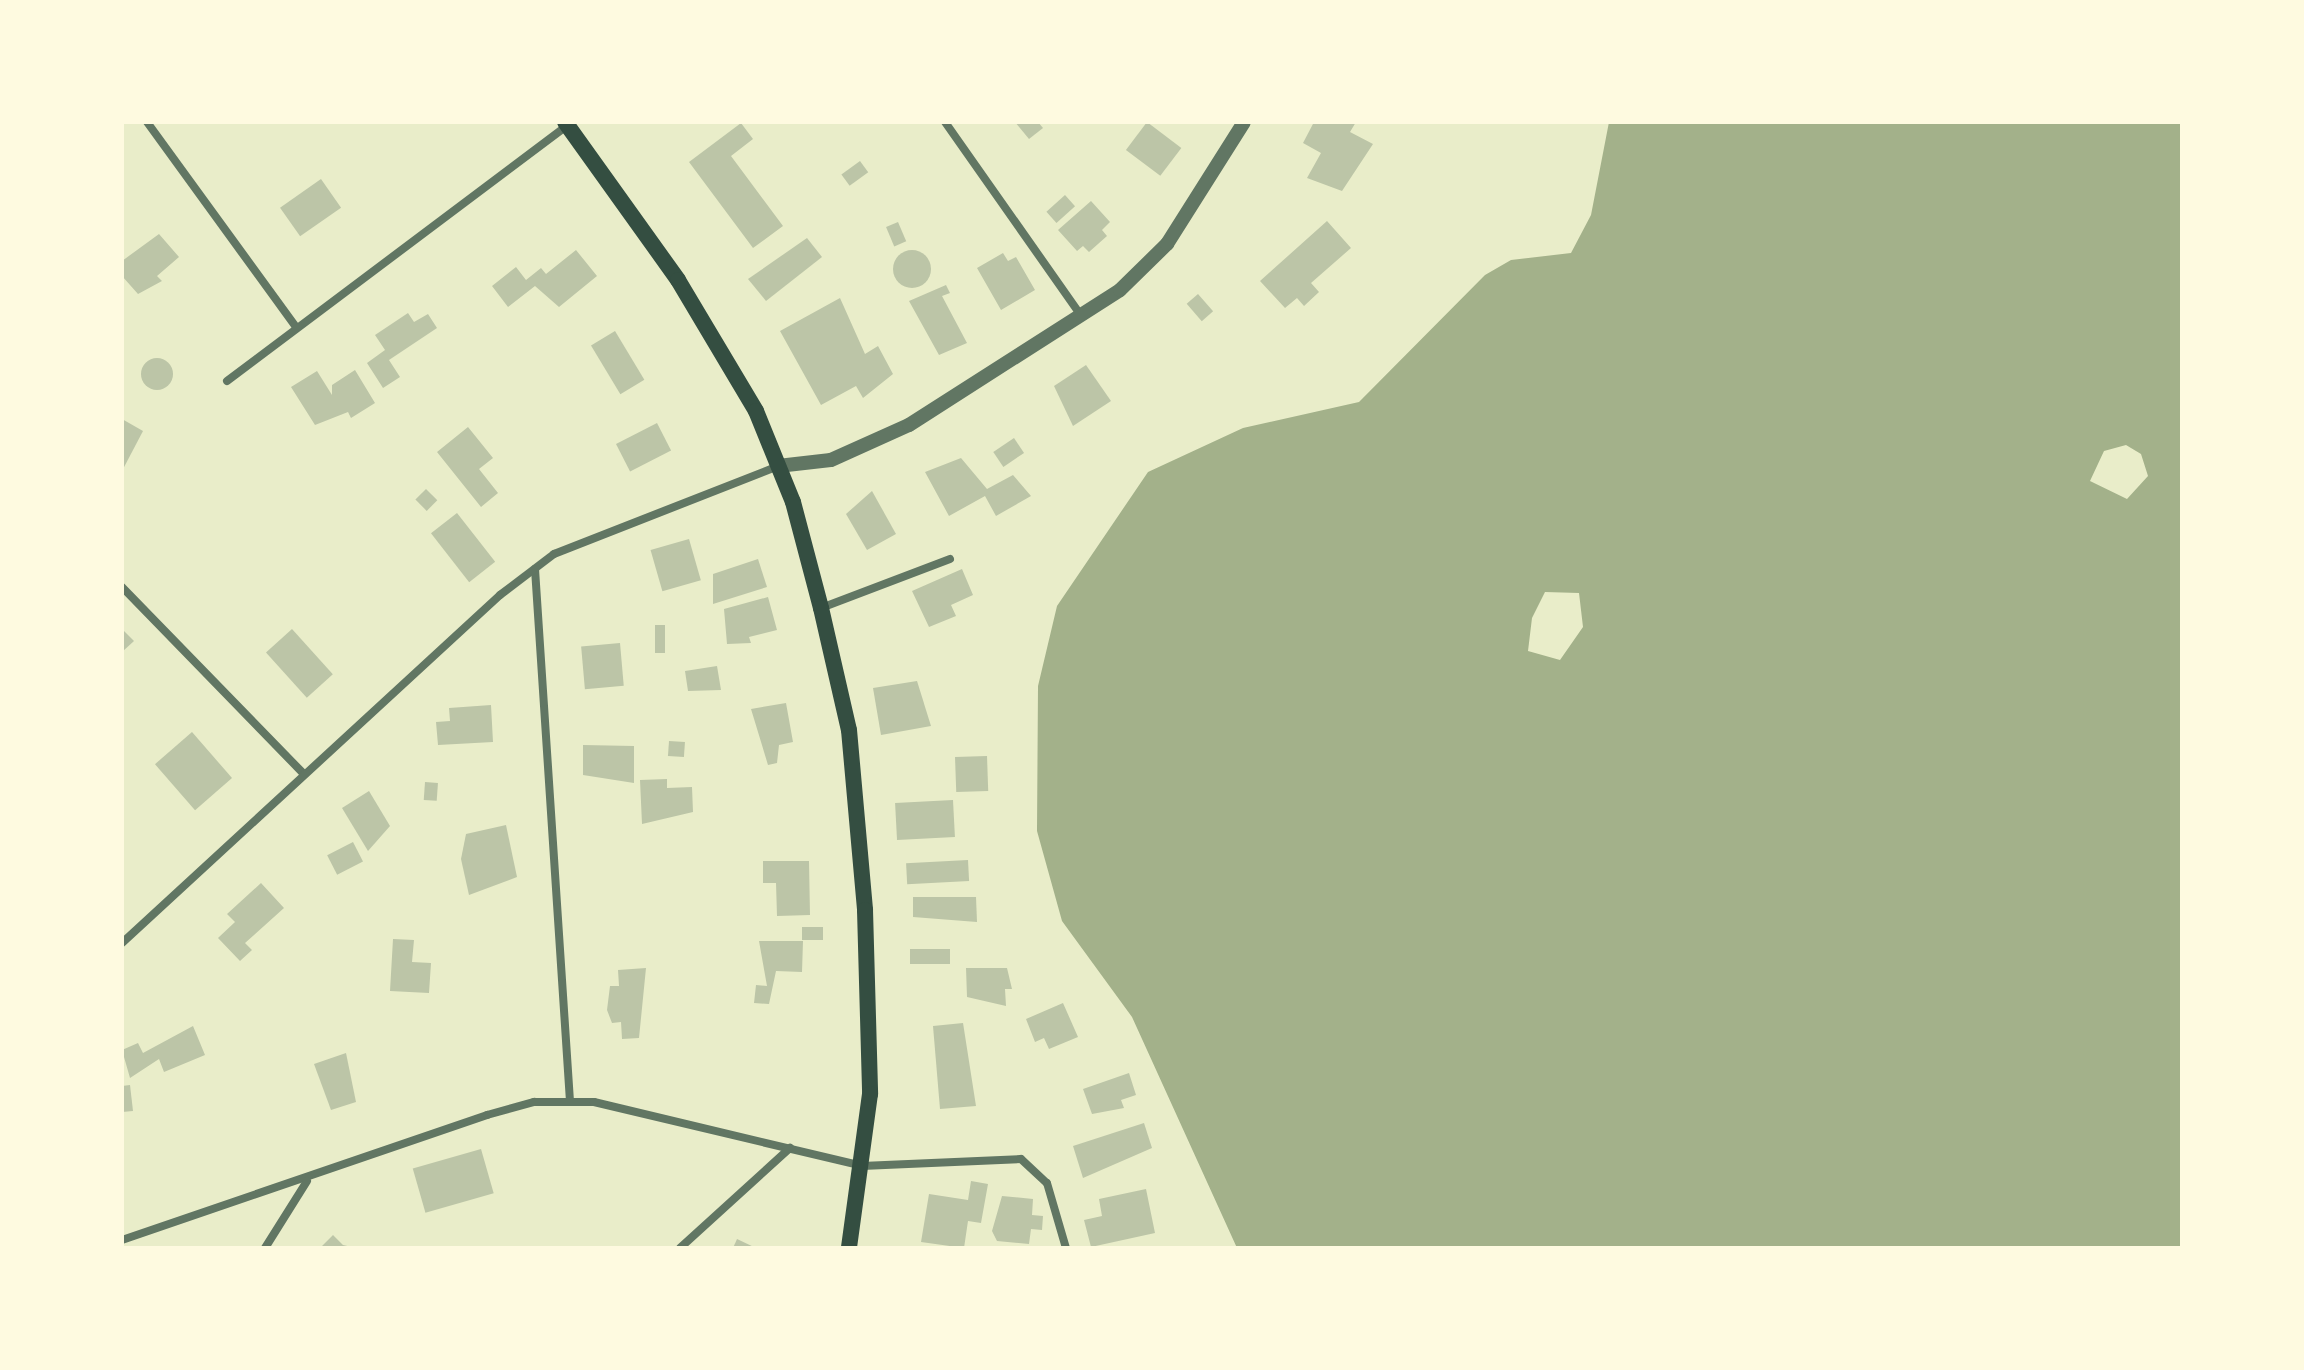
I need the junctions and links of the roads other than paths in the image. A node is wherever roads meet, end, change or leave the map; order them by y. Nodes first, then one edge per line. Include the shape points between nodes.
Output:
1 (147, 122) edge
2 (945, 122) edge
3 (1244, 122) edge
4 (568, 123) edge
5 (1082, 318) junction
6 (296, 327) junction
7 (227, 381) dead end
8 (778, 466) junction
9 (950, 559) dead end
10 (535, 569) junction
11 (122, 587) edge
12 (821, 608) junction
13 (303, 773) junction
14 (122, 943) edge
15 (570, 1102) junction
16 (790, 1148) junction
17 (862, 1166) junction
18 (308, 1180) junction
19 (122, 1240) edge
20 (265, 1248) edge
21 (680, 1248) edge
22 (849, 1248) edge
23 (1066, 1248) edge

1 - 6 street
2 - 5 street
3 - 5 street via 1167,244
4 - 6 street
4 - 8 main road via 678,280 756,411
5 - 8 street via 909,425 831,460
6 - 7 street
8 - 10 street via 612,527
8 - 12 main road
9 - 12 street
10 - 13 street
10 - 15 street
11 - 13 street
12 - 17 main road via 849,730 865,910 870,1094
13 - 14 street
15 - 16 street via 620,1104
15 - 18 street via 534,1102 487,1115
16 - 17 street
16 - 21 street
17 - 22 main road
17 - 23 street via 1021,1159 1047,1183
18 - 19 street
18 - 20 street

